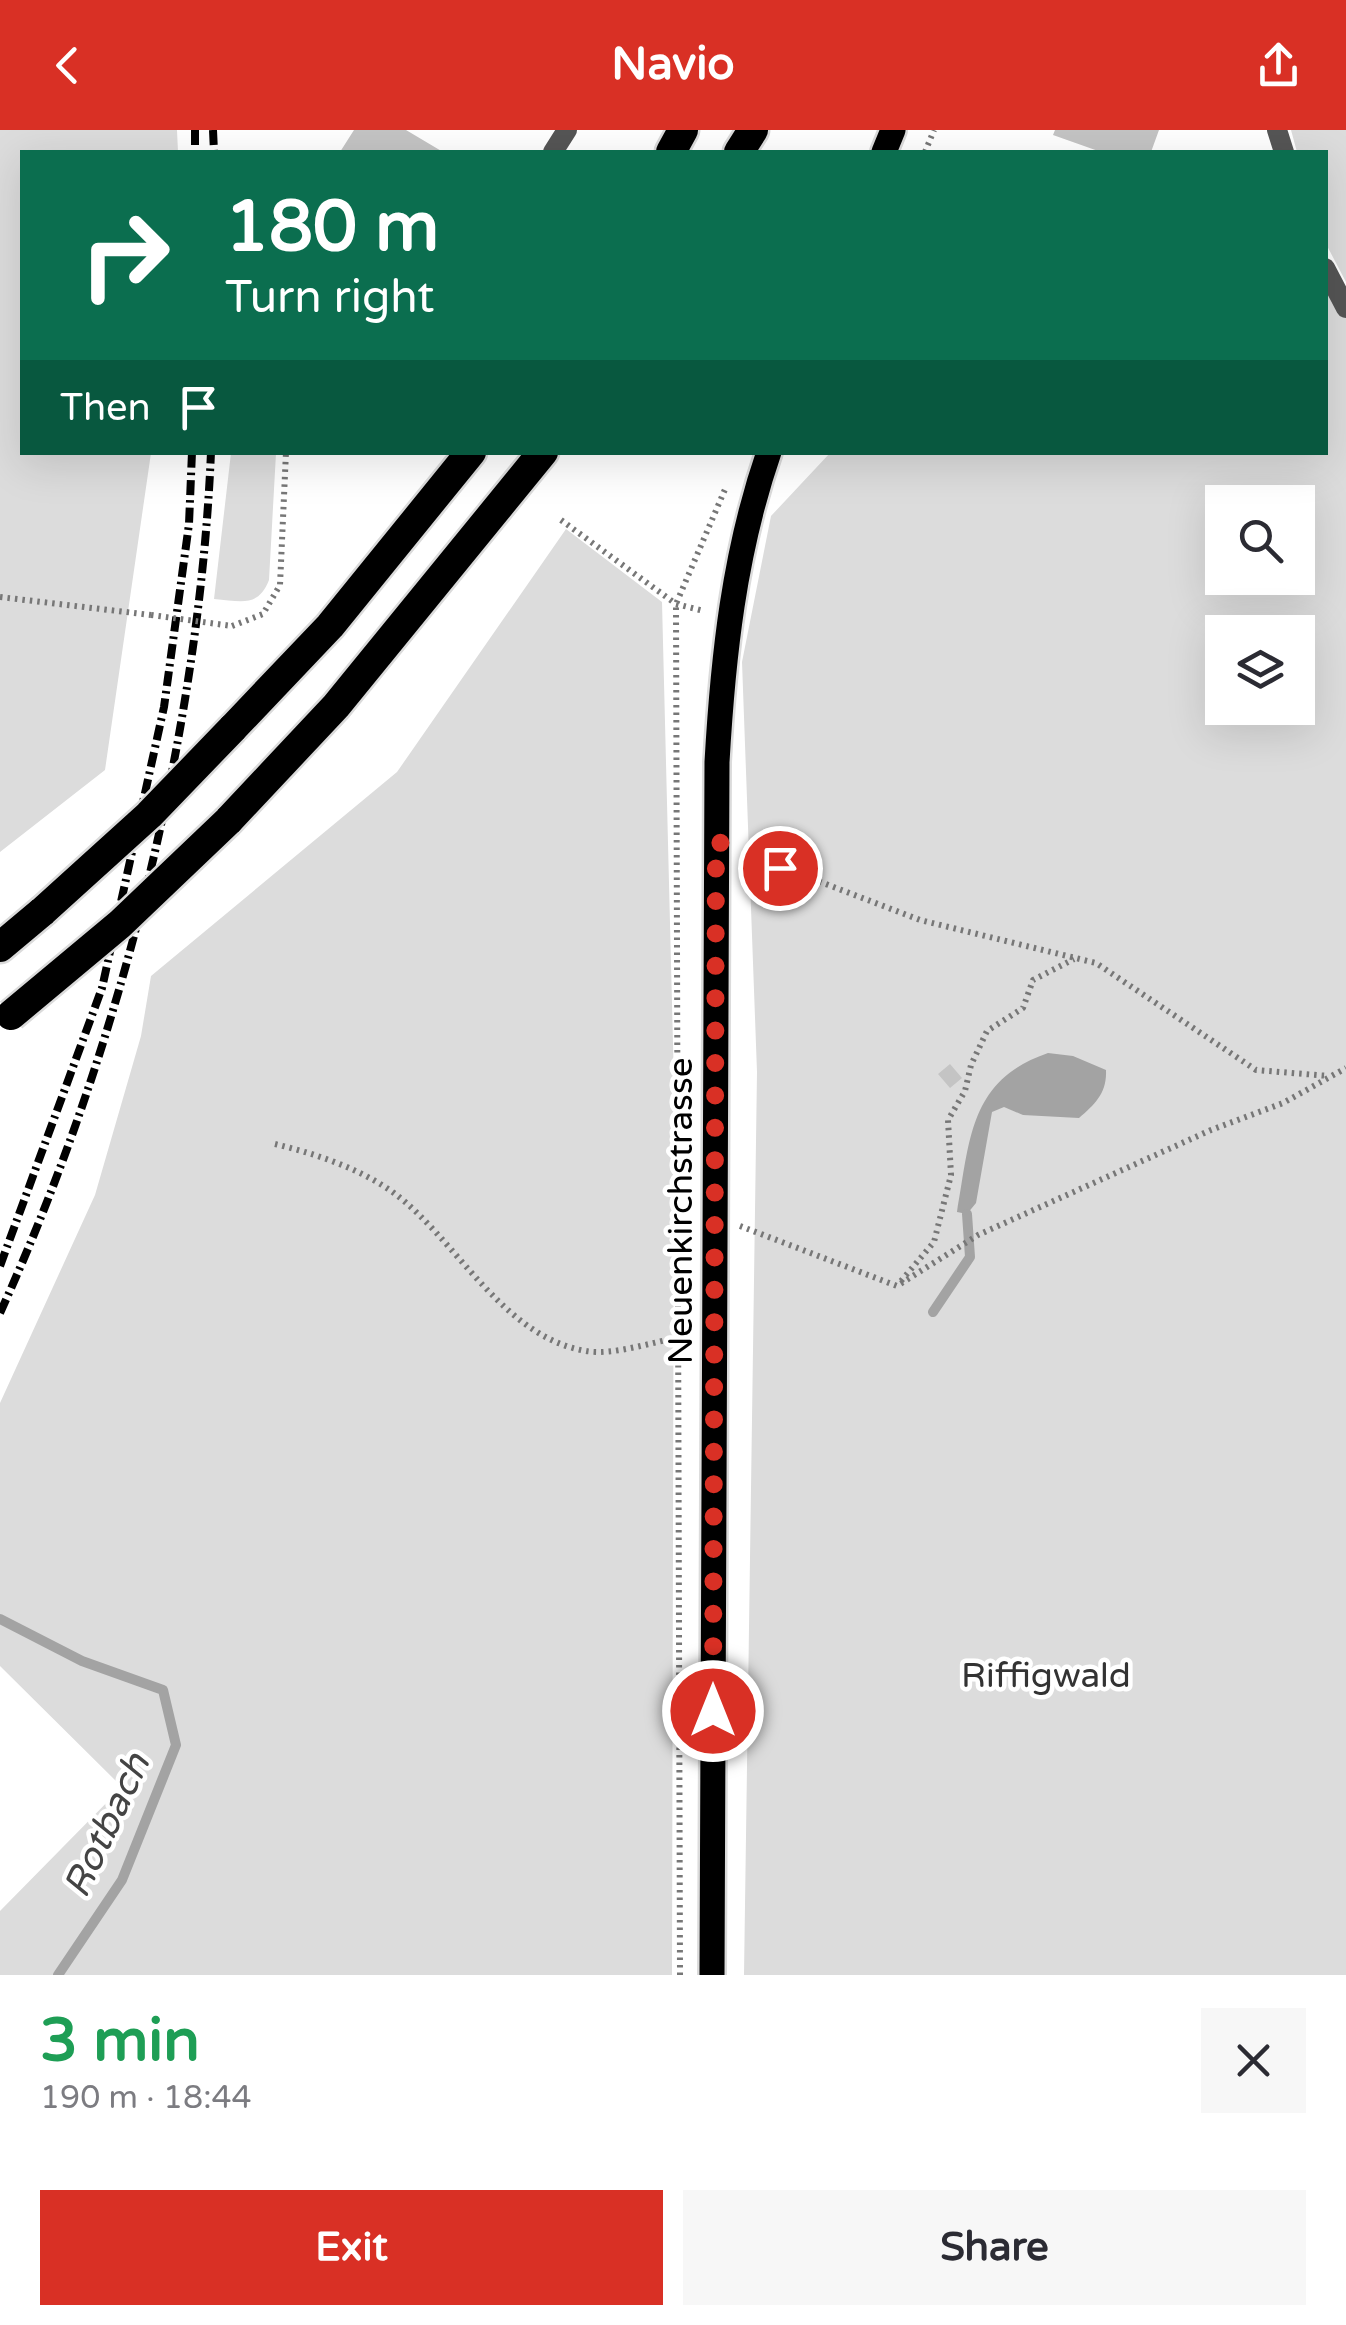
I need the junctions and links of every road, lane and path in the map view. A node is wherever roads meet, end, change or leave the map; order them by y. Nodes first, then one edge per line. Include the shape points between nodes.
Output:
1 (1328, 274) edge
2 (1346, 308) edge
3 (286, 455) edge
4 (469, 455) edge
5 (541, 455) edge
6 (768, 455) edge
7 (733, 470) dead end
8 (561, 520) dead end
9 (0, 597) edge
10 (676, 604) junction
11 (677, 824) junction
12 (716, 841) junction
13 (0, 947) edge
14 (1075, 958) junction
15 (6, 1020) edge
16 (1346, 1068) edge
17 (1331, 1076) junction
18 (275, 1144) dead end
19 (714, 1216) junction
20 (896, 1286) junction
21 (714, 1334) junction
22 (680, 1337) junction
23 (680, 1975) edge
24 (712, 1975) edge

1 - 2 street
3 - 9 path, bridge via 280,585 263,614 232,626
4 - 13 highway, bridge via 330,626 232,729 149,816
5 - 15 highway, bridge via 360,678 228,821
6 - 12 main road, Neuenkirchstrasse via 729,617
7 - 10 path
8 - 10 path
10 - 11 path
11 - 12 path
11 - 22 path
12 - 14 path via 920,920
12 - 19 main road, Neuenkirchstrasse
14 - 17 path via 1096,963 1256,1070
14 - 20 path via 1034,980 1022,1008 987,1031 948,1120 952,1175 934,1242
16 - 17 path
17 - 20 path via 978,1235
18 - 22 path via 322,1155 394,1194 548,1339 588,1352
19 - 20 path
19 - 21 main road, Neuenkirchstrasse
21 - 22 path
21 - 24 main road, Neuenkirchstrasse
22 - 23 path

